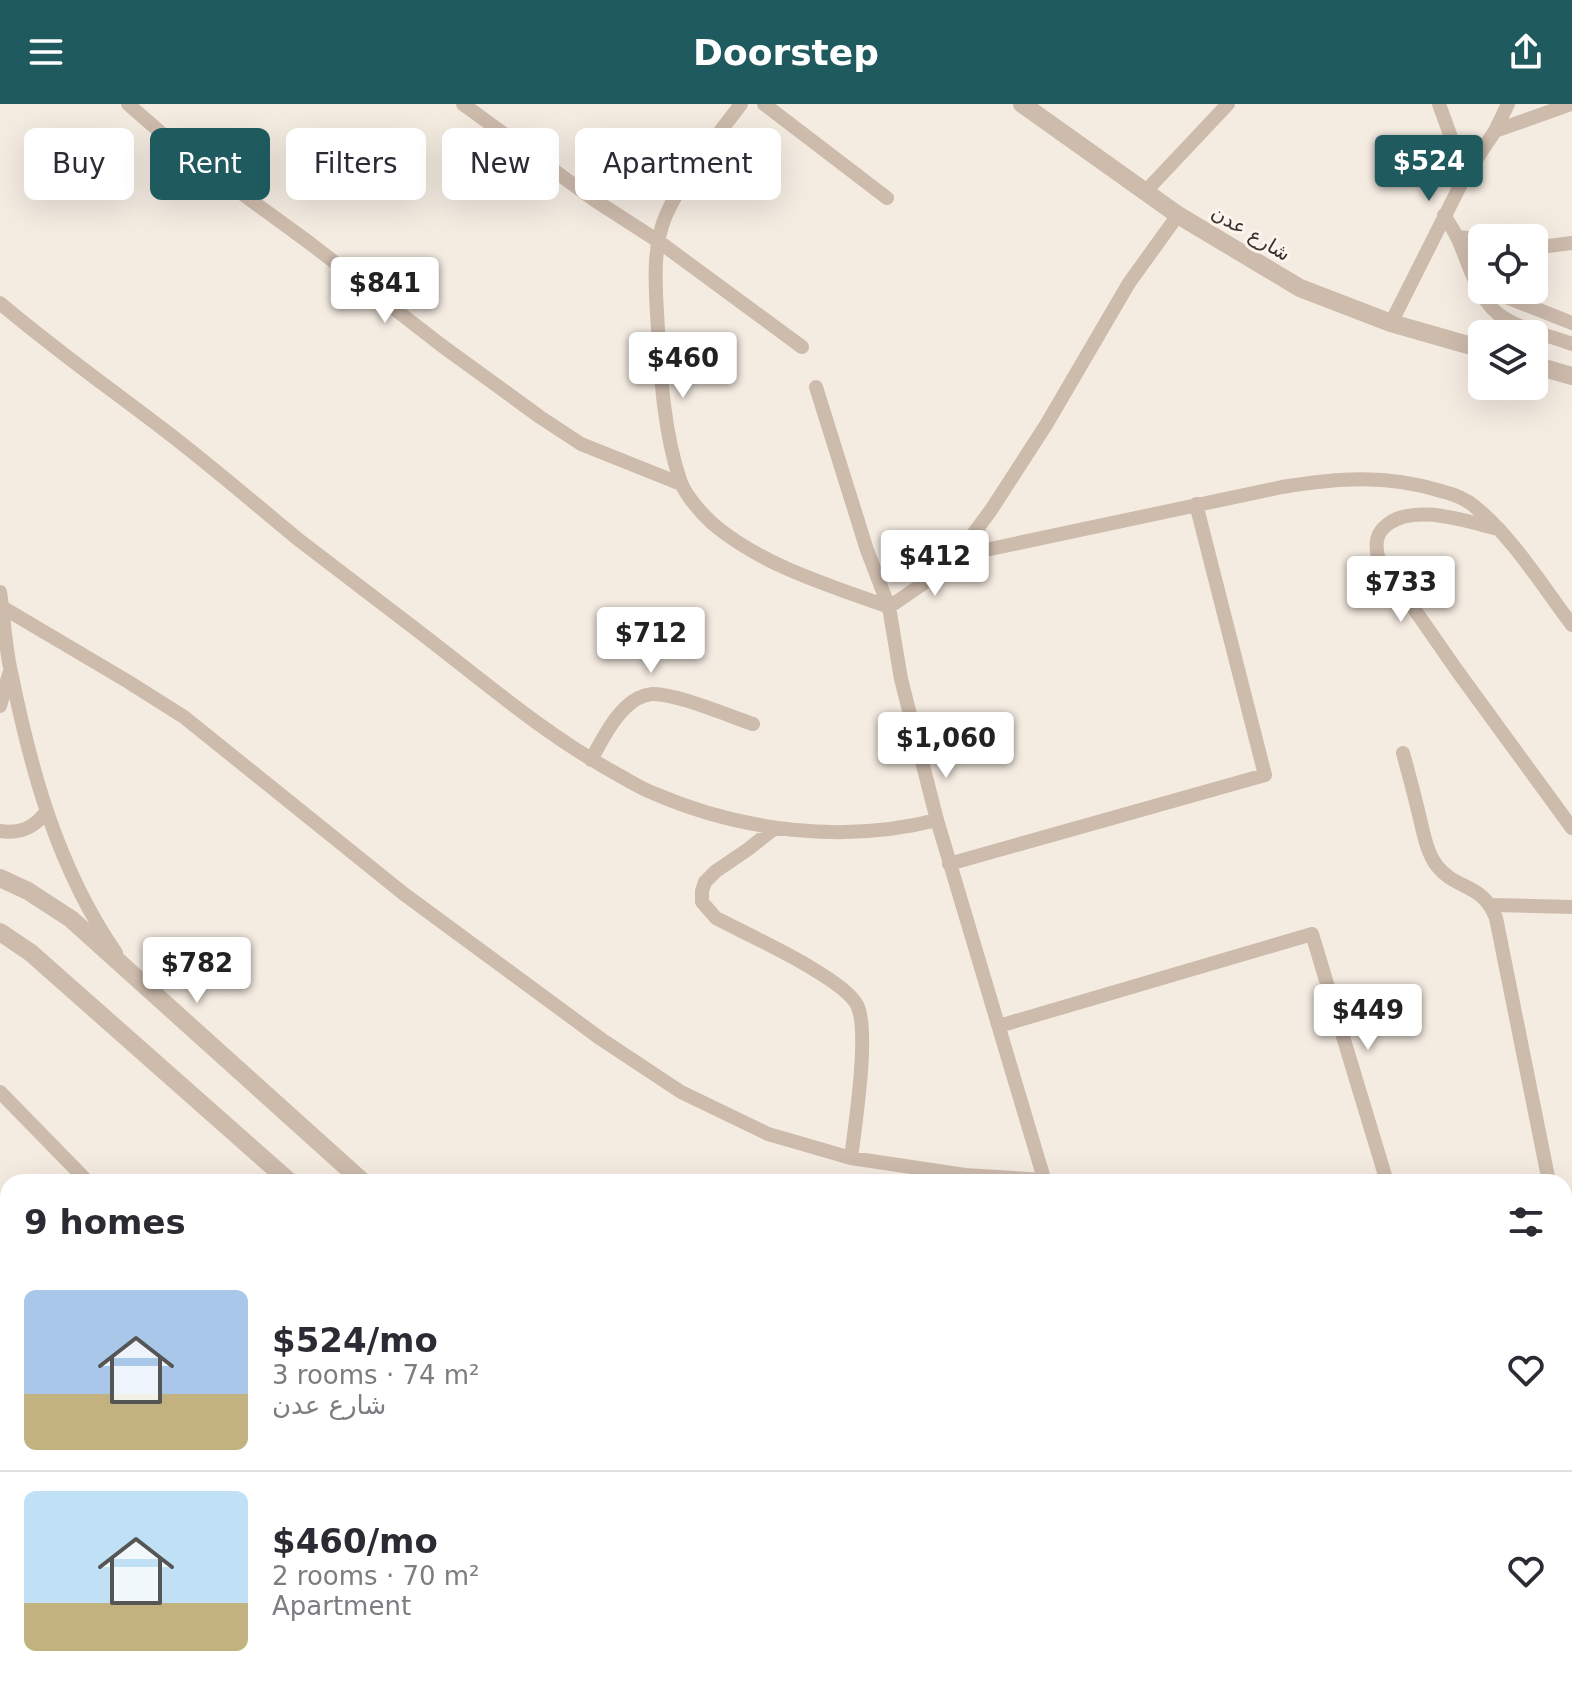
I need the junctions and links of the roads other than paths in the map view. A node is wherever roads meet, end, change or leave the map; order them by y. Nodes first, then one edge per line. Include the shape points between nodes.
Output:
1 (128, 104) edge
2 (463, 104) edge
3 (741, 104) edge
4 (764, 104) edge
5 (1022, 104) edge
6 (1228, 104) edge
7 (1439, 104) edge
8 (1508, 104) edge
9 (1571, 104) edge
10 (1495, 131) junction
11 (1465, 176) junction
12 (1145, 192) junction
13 (887, 198) dead end
14 (1178, 215) junction
15 (1444, 215) junction
16 (1457, 237) junction
17 (1468, 238) edge
18 (658, 241) junction
19 (1572, 243) edge
20 (1548, 246) edge
21 (1468, 258) edge
22 (0, 303) edge
23 (1488, 304) edge
24 (1524, 304) edge
25 (1391, 323) junction
26 (1572, 323) edge
27 (1572, 344) edge
28 (1468, 345) edge
29 (802, 347) dead end
30 (1548, 369) edge
31 (1572, 376) edge
32 (816, 387) dead end
33 (681, 484) junction
34 (1196, 504) junction
35 (1499, 529) junction
36 (957, 556) junction
37 (1, 600) edge
38 (889, 607) junction
39 (1572, 625) edge
40 (10, 669) junction
41 (0, 706) edge
42 (753, 724) dead end
43 (1403, 753) dead end
44 (591, 760) junction
45 (46, 812) junction
46 (937, 820) junction
47 (775, 828) junction
48 (1572, 828) edge
49 (0, 831) edge
50 (949, 864) junction
51 (0, 878) edge
52 (1491, 905) junction
53 (1572, 907) edge
54 (0, 932) edge
55 (128, 970) junction
56 (999, 1026) junction
57 (0, 1092) edge
58 (851, 1158) junction
59 (80, 1174) edge
60 (281, 1174) edge
61 (354, 1174) edge
62 (958, 1174) edge
63 (1043, 1174) edge
64 (1385, 1174) edge
65 (1547, 1174) edge

1 - 33 street via 174,144 540,417 581,444
2 - 18 street
3 - 18 street via 680,190
4 - 13 street
5 - 12 street, شارع عدن
6 - 12 street
7 - 11 street
8 - 10 street
9 - 10 street
10 - 11 street
11 - 15 street
12 - 14 street, شارع عدن
14 - 25 street, شارع عدن via 1300,288
14 - 36 street via 1129,283 1046,425
15 - 16 street
15 - 25 street
16 - 17 street
16 - 21 street
18 - 29 street
18 - 33 street via 660,361 666,423
19 - 20 street
22 - 44 street via 512,706
23 - 27 street via 1518,325
24 - 26 street
25 - 28 street, شارع عدن
30 - 31 street
32 - 38 street
33 - 38 street via 712,523 751,550
34 - 35 street via 1326,480 1413,482 1473,504
34 - 36 street
34 - 50 street via 1265,775
35 - 39 street
35 - 48 street via 1420,514 1396,518 1384,527 1376,550
36 - 38 street
37 - 40 street
37 - 58 street via 184,717 404,894 681,1092 768,1134
38 - 46 street via 901,679
40 - 41 street
40 - 45 street
42 - 44 street via 652,694 627,706
43 - 52 street via 1434,862
44 - 47 street via 651,792 712,815
45 - 49 street via 24,830
45 - 55 street via 79,891
46 - 47 street via 863,832
46 - 50 street
47 - 58 street via 705,882 702,902 716,918 837,984 857,1005 862,1053
50 - 56 street
51 - 55 street via 71,919
52 - 53 street
52 - 65 street
54 - 60 street via 31,953
55 - 61 street
56 - 63 street
56 - 64 street via 1312,934
57 - 59 street
58 - 62 street

